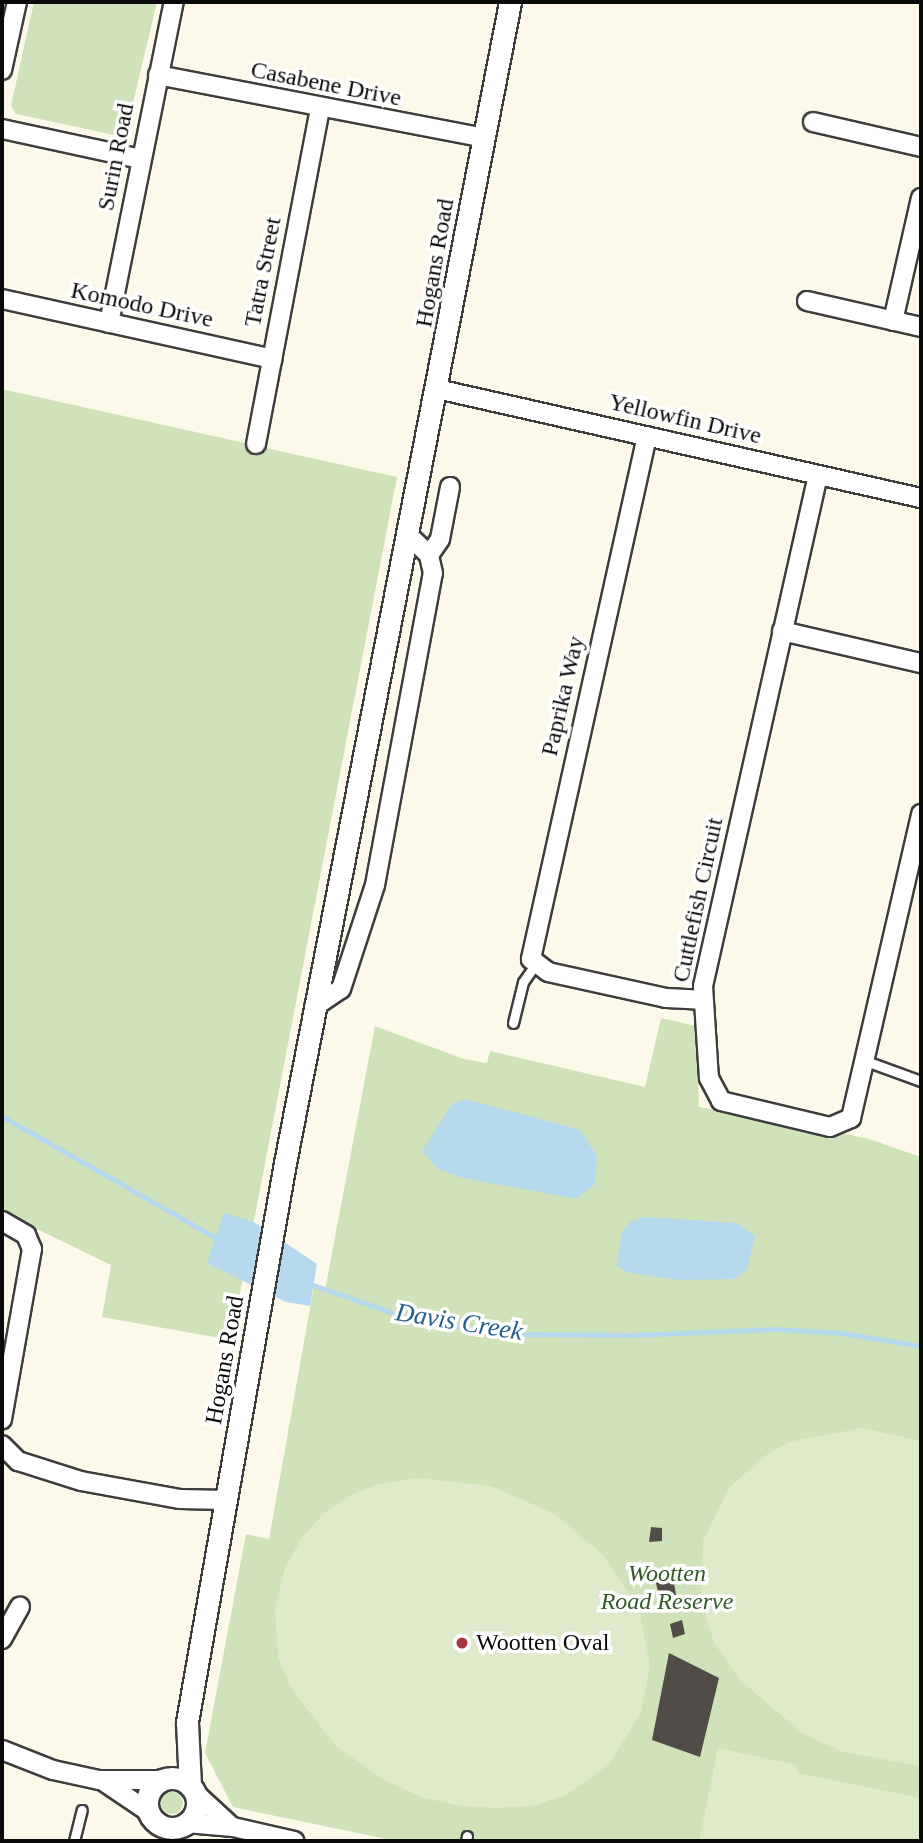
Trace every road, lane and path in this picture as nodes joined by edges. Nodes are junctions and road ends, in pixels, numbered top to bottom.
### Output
1 (17, 2) edge
2 (174, 2) edge
3 (510, 2) edge
4 (2, 70) edge
5 (158, 75) junction
6 (320, 108) junction
7 (813, 122) dead end
8 (2, 129) edge
9 (484, 138) junction
10 (921, 147) edge
11 (141, 159) junction
12 (921, 198) edge
13 (2, 299) edge
14 (807, 301) dead end
15 (893, 321) junction
16 (109, 323) junction
17 (921, 327) edge
18 (272, 359) junction
19 (437, 389) junction
20 (647, 436) junction
21 (256, 444) dead end
22 (818, 475) junction
23 (450, 487) dead end
24 (921, 498) edge
25 (407, 534) junction
26 (429, 555) junction
27 (782, 631) junction
28 (921, 663) edge
29 (921, 814) edge
30 (535, 965) junction
31 (702, 1000) junction
32 (314, 1007) junction
33 (513, 1023) dead end
34 (866, 1061) junction
35 (921, 1081) edge
36 (2, 1221) edge
37 (2, 1419) edge
38 (2, 1445) edge
39 (225, 1508) junction
40 (20, 1607) dead end
41 (2, 1640) edge
42 (187, 1721) junction
43 (2, 1750) edge
44 (99, 1780) junction
45 (162, 1780) junction
46 (192, 1789) junction
47 (82, 1810) dead end
48 (150, 1814) junction
49 (233, 1827) junction
50 (180, 1830) edge
51 (74, 1841) edge
52 (156, 1841) edge
53 (294, 1841) edge

1 - 4 street
2 - 5 street, Surin Road
3 - 9 street, Hogans Road
5 - 6 street, Casabene Drive
5 - 11 street, Surin Road
6 - 9 street, Casabene Drive
6 - 18 street, Tatra Street
7 - 10 street
8 - 11 street
9 - 19 street, Hogans Road
11 - 16 street, Surin Road
12 - 15 street
13 - 16 street, Komodo Drive
14 - 15 street
15 - 17 street
16 - 18 street, Komodo Drive
18 - 21 street, Tatra Street
19 - 20 street, Yellowfin Drive
19 - 25 street, Hogans Road
20 - 22 street, Yellowfin Drive
20 - 30 street, Paprika Way
22 - 24 street, Yellowfin Drive
22 - 27 street, Cuttlefish Circuit
23 - 26 street
25 - 26 street
25 - 32 street, Hogans Road
26 - 32 street
27 - 28 street
27 - 31 street, Cuttlefish Circuit
29 - 34 street, Cuttlefish Circuit
30 - 31 street
30 - 33 lane, Paprika Way
31 - 34 street, Cuttlefish Circuit
32 - 39 street, Hogans Road
34 - 35 lane
36 - 37 street
38 - 39 street
39 - 42 street, Hogans Road
40 - 41 street
42 - 45 street, Hogans Road
42 - 46 street, Hogans Road
43 - 44 street
44 - 45 street
44 - 48 street
45 - 46 street
45 - 48 street
46 - 49 street
46 - 50 street
47 - 51 lane
48 - 50 street
48 - 52 street
49 - 50 street
49 - 53 street

